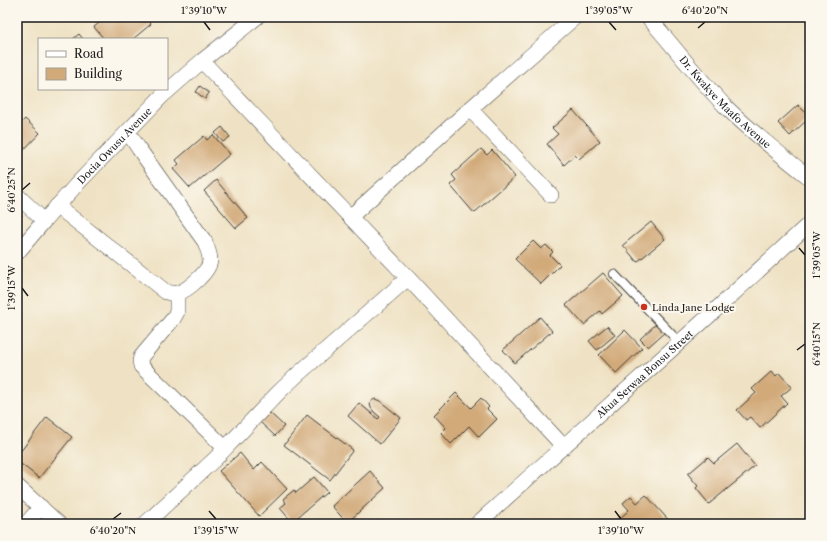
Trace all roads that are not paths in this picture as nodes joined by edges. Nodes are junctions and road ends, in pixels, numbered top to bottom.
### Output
1 (257, 17) edge
2 (575, 17) edge
3 (648, 17) edge
4 (202, 61) junction
5 (470, 109) junction
6 (128, 132) junction
7 (810, 178) edge
8 (17, 195) edge
9 (550, 195) dead end
10 (57, 206) junction
11 (350, 217) junction
12 (44, 221) junction
13 (810, 223) edge
14 (17, 253) edge
15 (614, 274) dead end
16 (408, 278) junction
17 (177, 294) junction
18 (679, 342) junction
19 (564, 446) junction
20 (225, 448) junction
21 (17, 486) edge
22 (41, 507) junction
23 (26, 524) edge
24 (60, 524) edge
25 (145, 524) edge
26 (477, 524) edge

1 - 4 street, Docia Owusu Avenue
2 - 5 street
3 - 7 street, Dr. Kwakye Maafo Avenue
4 - 6 street, Docia Owusu Avenue
4 - 11 street
5 - 9 street
5 - 11 street
6 - 10 street, Docia Owusu Avenue
6 - 17 street
8 - 12 street
10 - 12 street, Docia Owusu Avenue
10 - 17 street
11 - 16 street
12 - 14 street, Docia Owusu Avenue
13 - 18 street, Akua Serwaa Bonsu Street
15 - 18 lane
16 - 19 street
16 - 20 street
17 - 20 street
18 - 19 street, Akua Serwaa Bonsu Street
19 - 26 street, Akua Serwaa Bonsu Street
20 - 25 street
21 - 22 street
22 - 23 street
22 - 24 street

